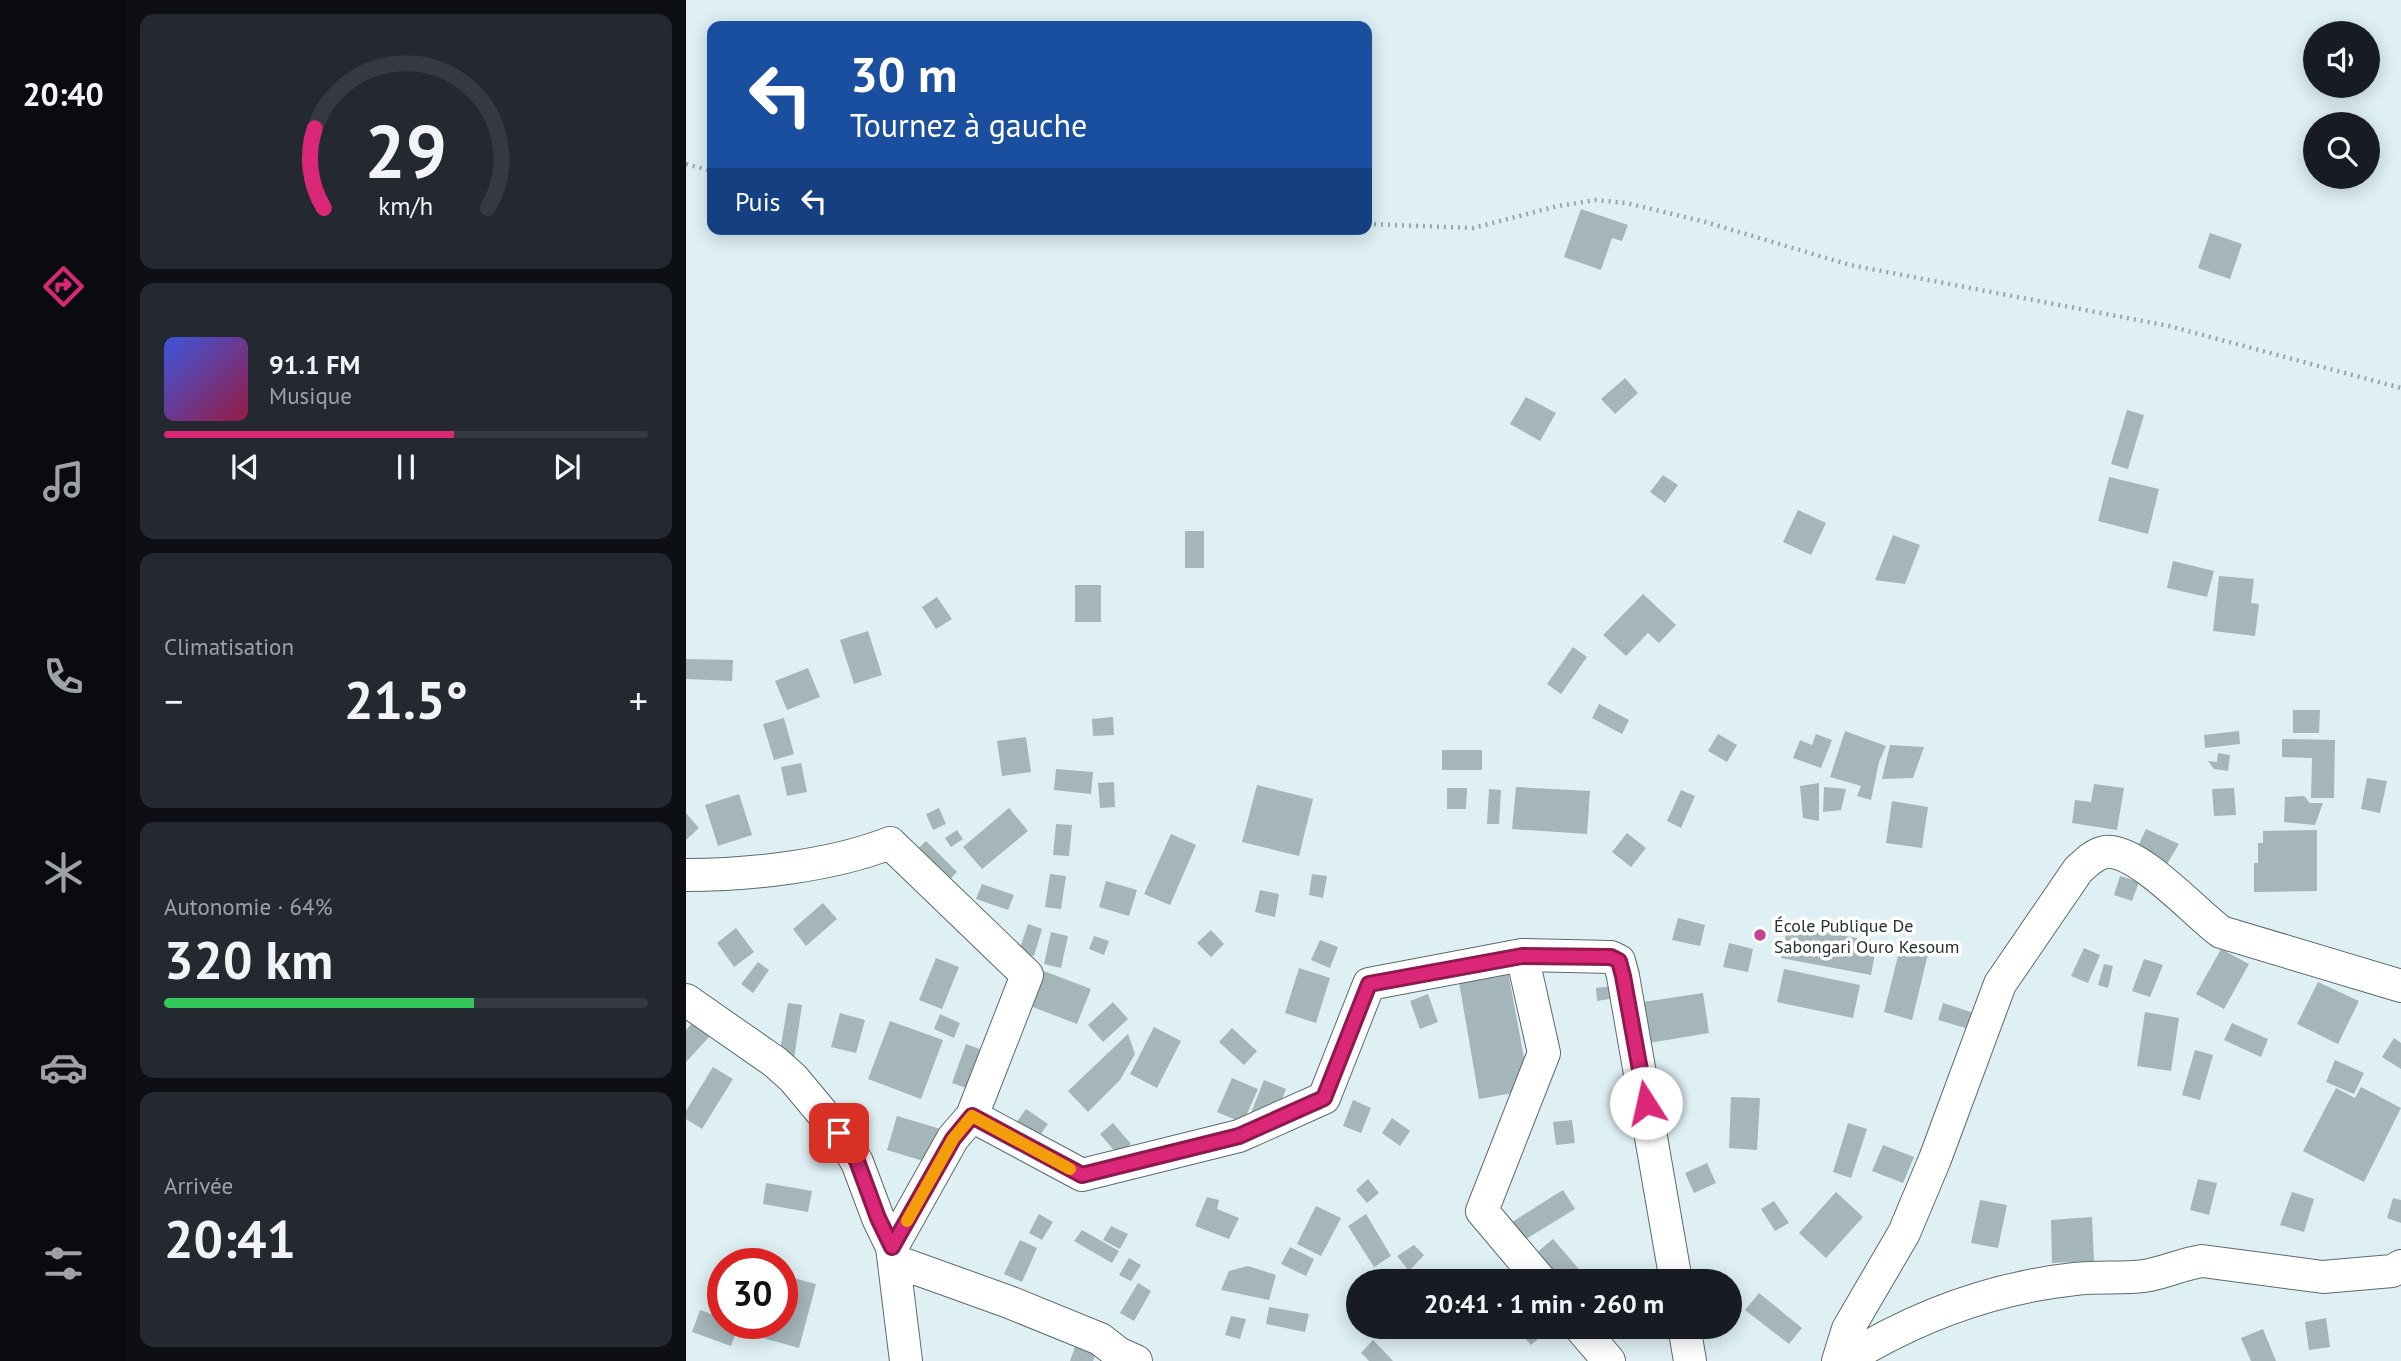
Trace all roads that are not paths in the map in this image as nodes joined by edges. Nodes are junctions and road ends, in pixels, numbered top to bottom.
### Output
1 (686, 875) edge
2 (1522, 956) junction
3 (2401, 986) edge
4 (686, 1000) edge
5 (972, 1116) junction
6 (893, 1254) junction
7 (1531, 1269) edge
8 (1674, 1269) edge
9 (2398, 1278) edge
10 (1590, 1339) edge
11 (1686, 1339) edge
12 (906, 1361) edge
13 (1136, 1361) edge
14 (1608, 1361) edge
15 (1690, 1361) edge
16 (1838, 1361) edge
17 (1844, 1361) edge

1 - 5 street
2 - 5 street
2 - 7 street
2 - 8 street
3 - 16 street
4 - 6 street
5 - 6 street
6 - 12 street
6 - 13 street
9 - 17 street
10 - 14 street
11 - 15 street

